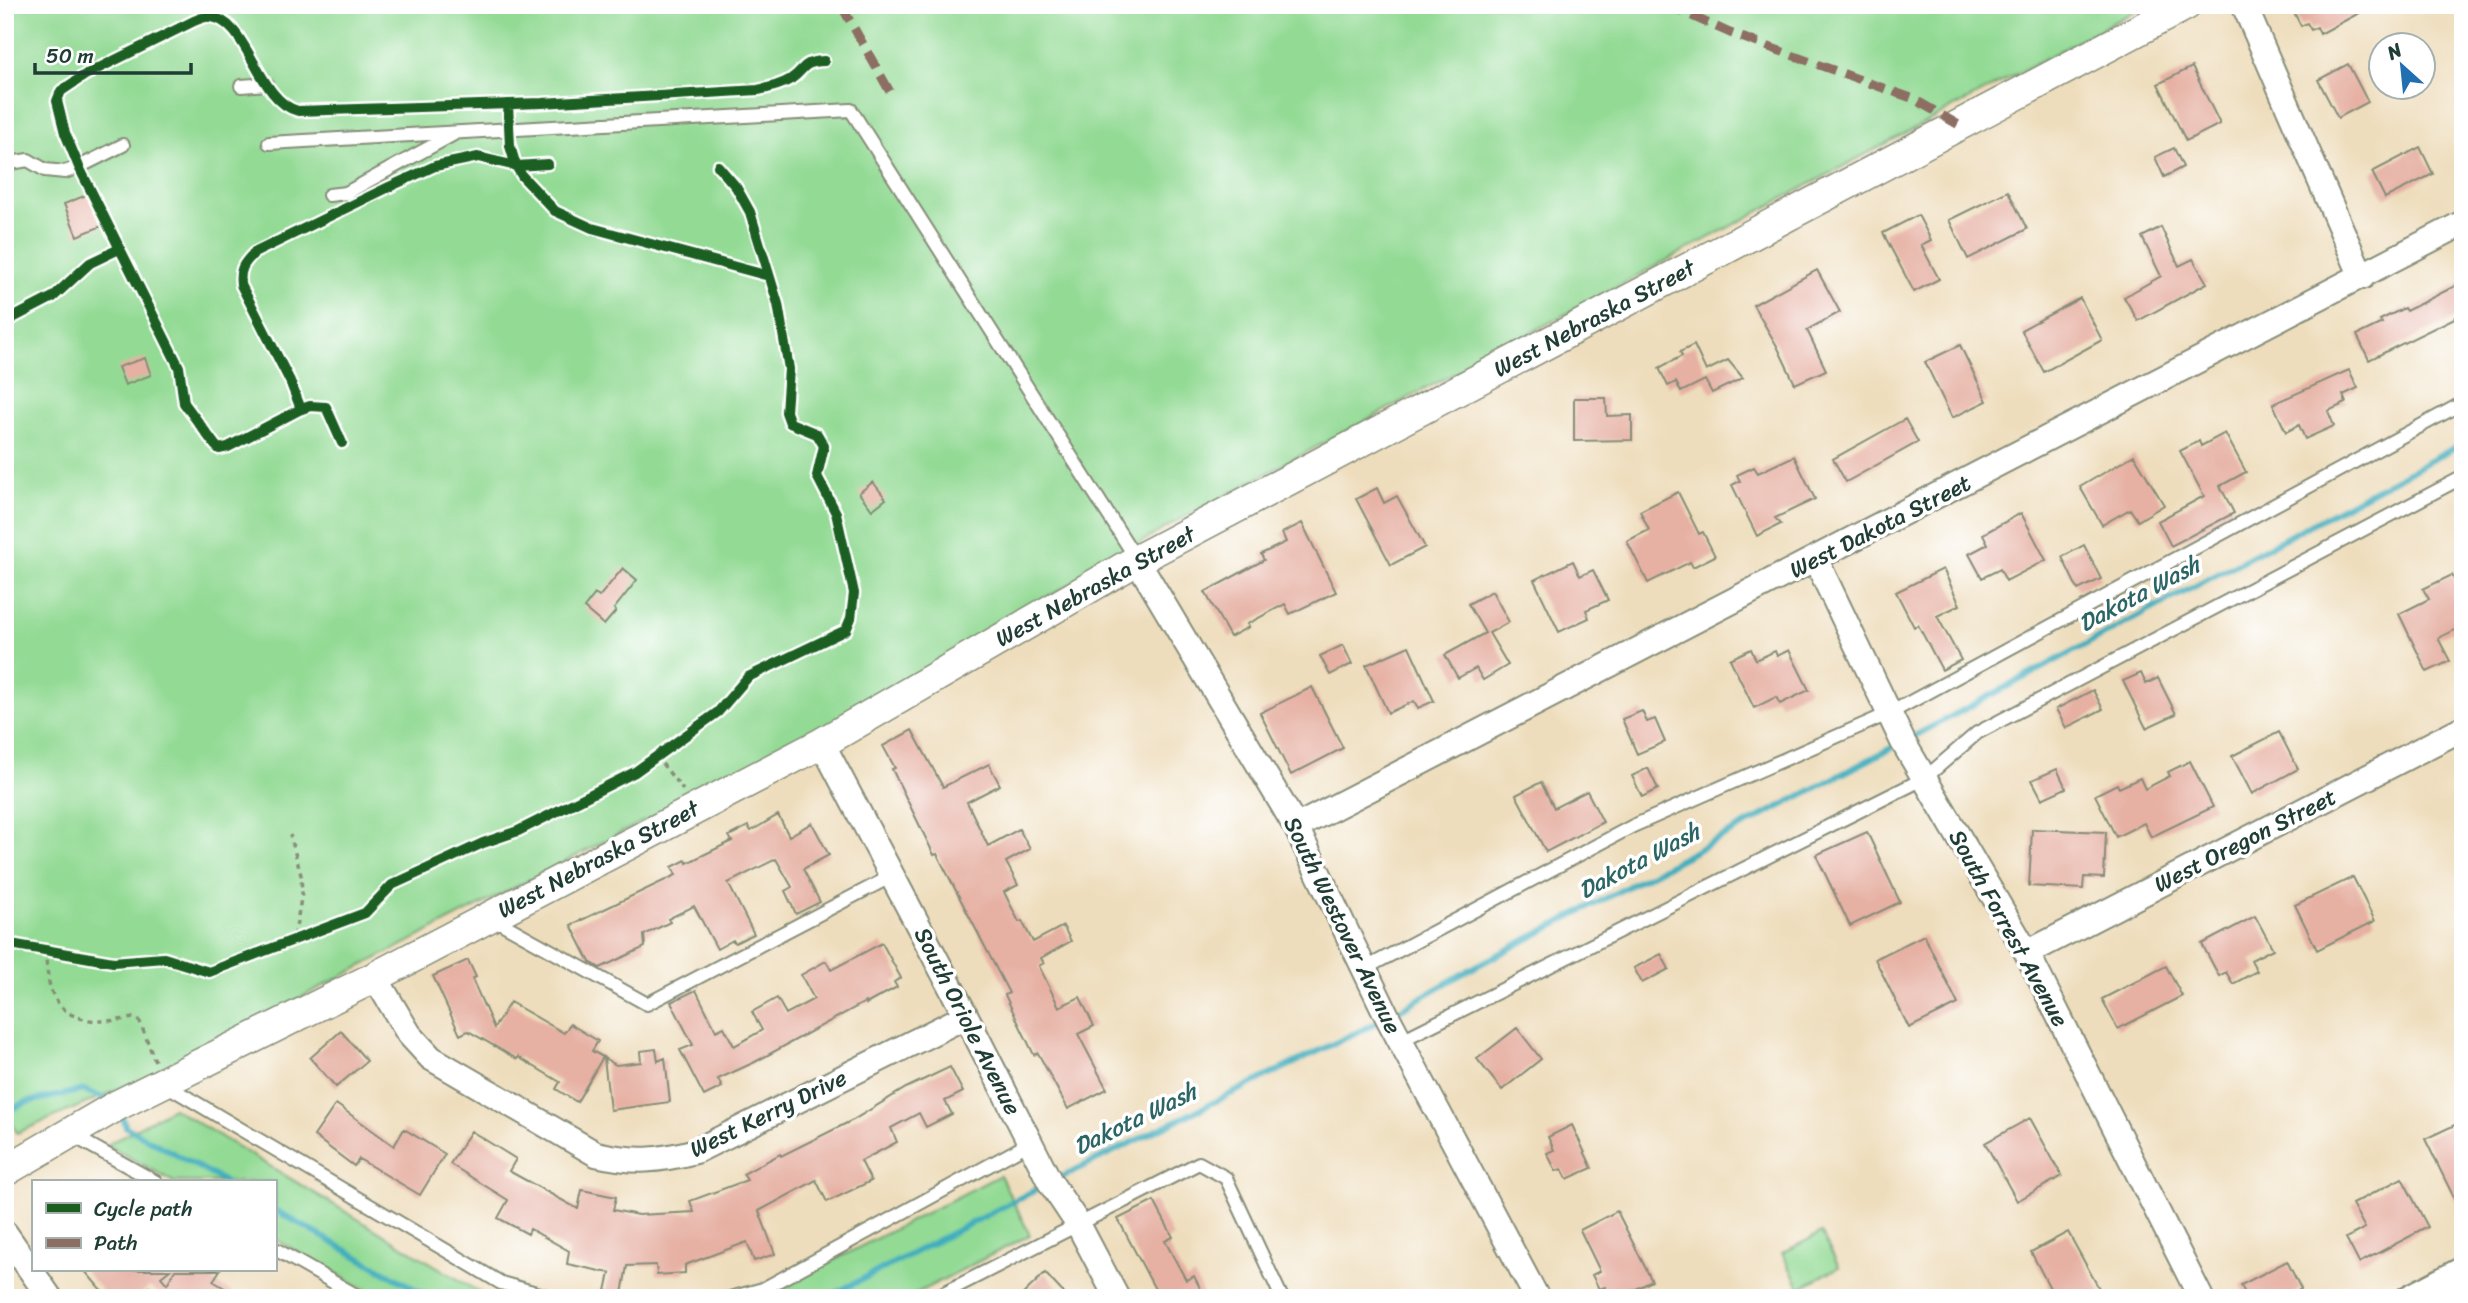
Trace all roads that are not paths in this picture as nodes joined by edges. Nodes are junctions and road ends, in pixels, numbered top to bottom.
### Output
1 (2186, 5) edge
2 (2244, 5) edge
3 (267, 84) dead end
4 (241, 86) dead end
5 (457, 132) junction
6 (269, 143) dead end
7 (123, 145) dead end
8 (5, 163) edge
9 (330, 195) dead end
10 (2463, 223) edge
11 (2362, 277) junction
12 (2463, 403) edge
13 (2463, 477) edge
14 (1816, 559) junction
15 (1137, 560) junction
16 (1890, 713) junction
17 (2463, 728) edge
18 (821, 743) junction
19 (1925, 778) junction
20 (1296, 827) junction
21 (892, 876) junction
22 (489, 916) junction
23 (2027, 953) junction
24 (1364, 969) junction
25 (375, 977) junction
26 (966, 1016) junction
27 (1400, 1041) junction
28 (163, 1083) junction
29 (69, 1133) junction
30 (1030, 1143) junction
31 (5, 1171) edge
32 (152, 1180) edge
33 (1078, 1224) junction
34 (5, 1233) edge
35 (276, 1250) edge
36 (2463, 1269) edge
37 (43, 1293) edge
38 (360, 1298) edge
39 (554, 1298) edge
40 (730, 1298) edge
41 (934, 1298) edge
42 (1117, 1298) edge
43 (1282, 1298) edge
44 (1537, 1298) edge
45 (2201, 1298) edge
46 (2408, 1298) edge

1 - 15 street, West Nebraska Street
2 - 11 street
3 - 4 lane
5 - 6 lane
5 - 9 lane
5 - 15 lane
7 - 8 lane
10 - 11 street, West Dakota Street
11 - 14 street, West Dakota Street
12 - 16 lane
13 - 19 lane
14 - 16 street, South Forrest Avenue
14 - 20 street, West Dakota Street
15 - 18 street, West Nebraska Street
15 - 20 street, South Westover Avenue
16 - 19 street, South Forrest Avenue
16 - 24 lane
17 - 23 street, West Oregon Street
18 - 21 street, South Oriole Avenue
18 - 22 street, West Nebraska Street
19 - 23 street, South Forrest Avenue
19 - 27 lane
20 - 24 street, South Westover Avenue
21 - 22 lane
21 - 26 street, South Oriole Avenue
22 - 25 street, West Nebraska Street
23 - 45 street, South Forrest Avenue
24 - 27 street, South Westover Avenue
25 - 26 street, West Kerry Drive
25 - 28 street, West Nebraska Street
26 - 30 street, South Oriole Avenue
27 - 44 street, South Westover Avenue
28 - 29 street, West Nebraska Street
28 - 39 lane
29 - 31 street, West Nebraska Street
29 - 32 lane
30 - 33 street, South Oriole Avenue
30 - 40 lane
33 - 41 lane
33 - 42 street, South Oriole Avenue
33 - 43 lane
34 - 37 street
35 - 38 lane
36 - 46 street

